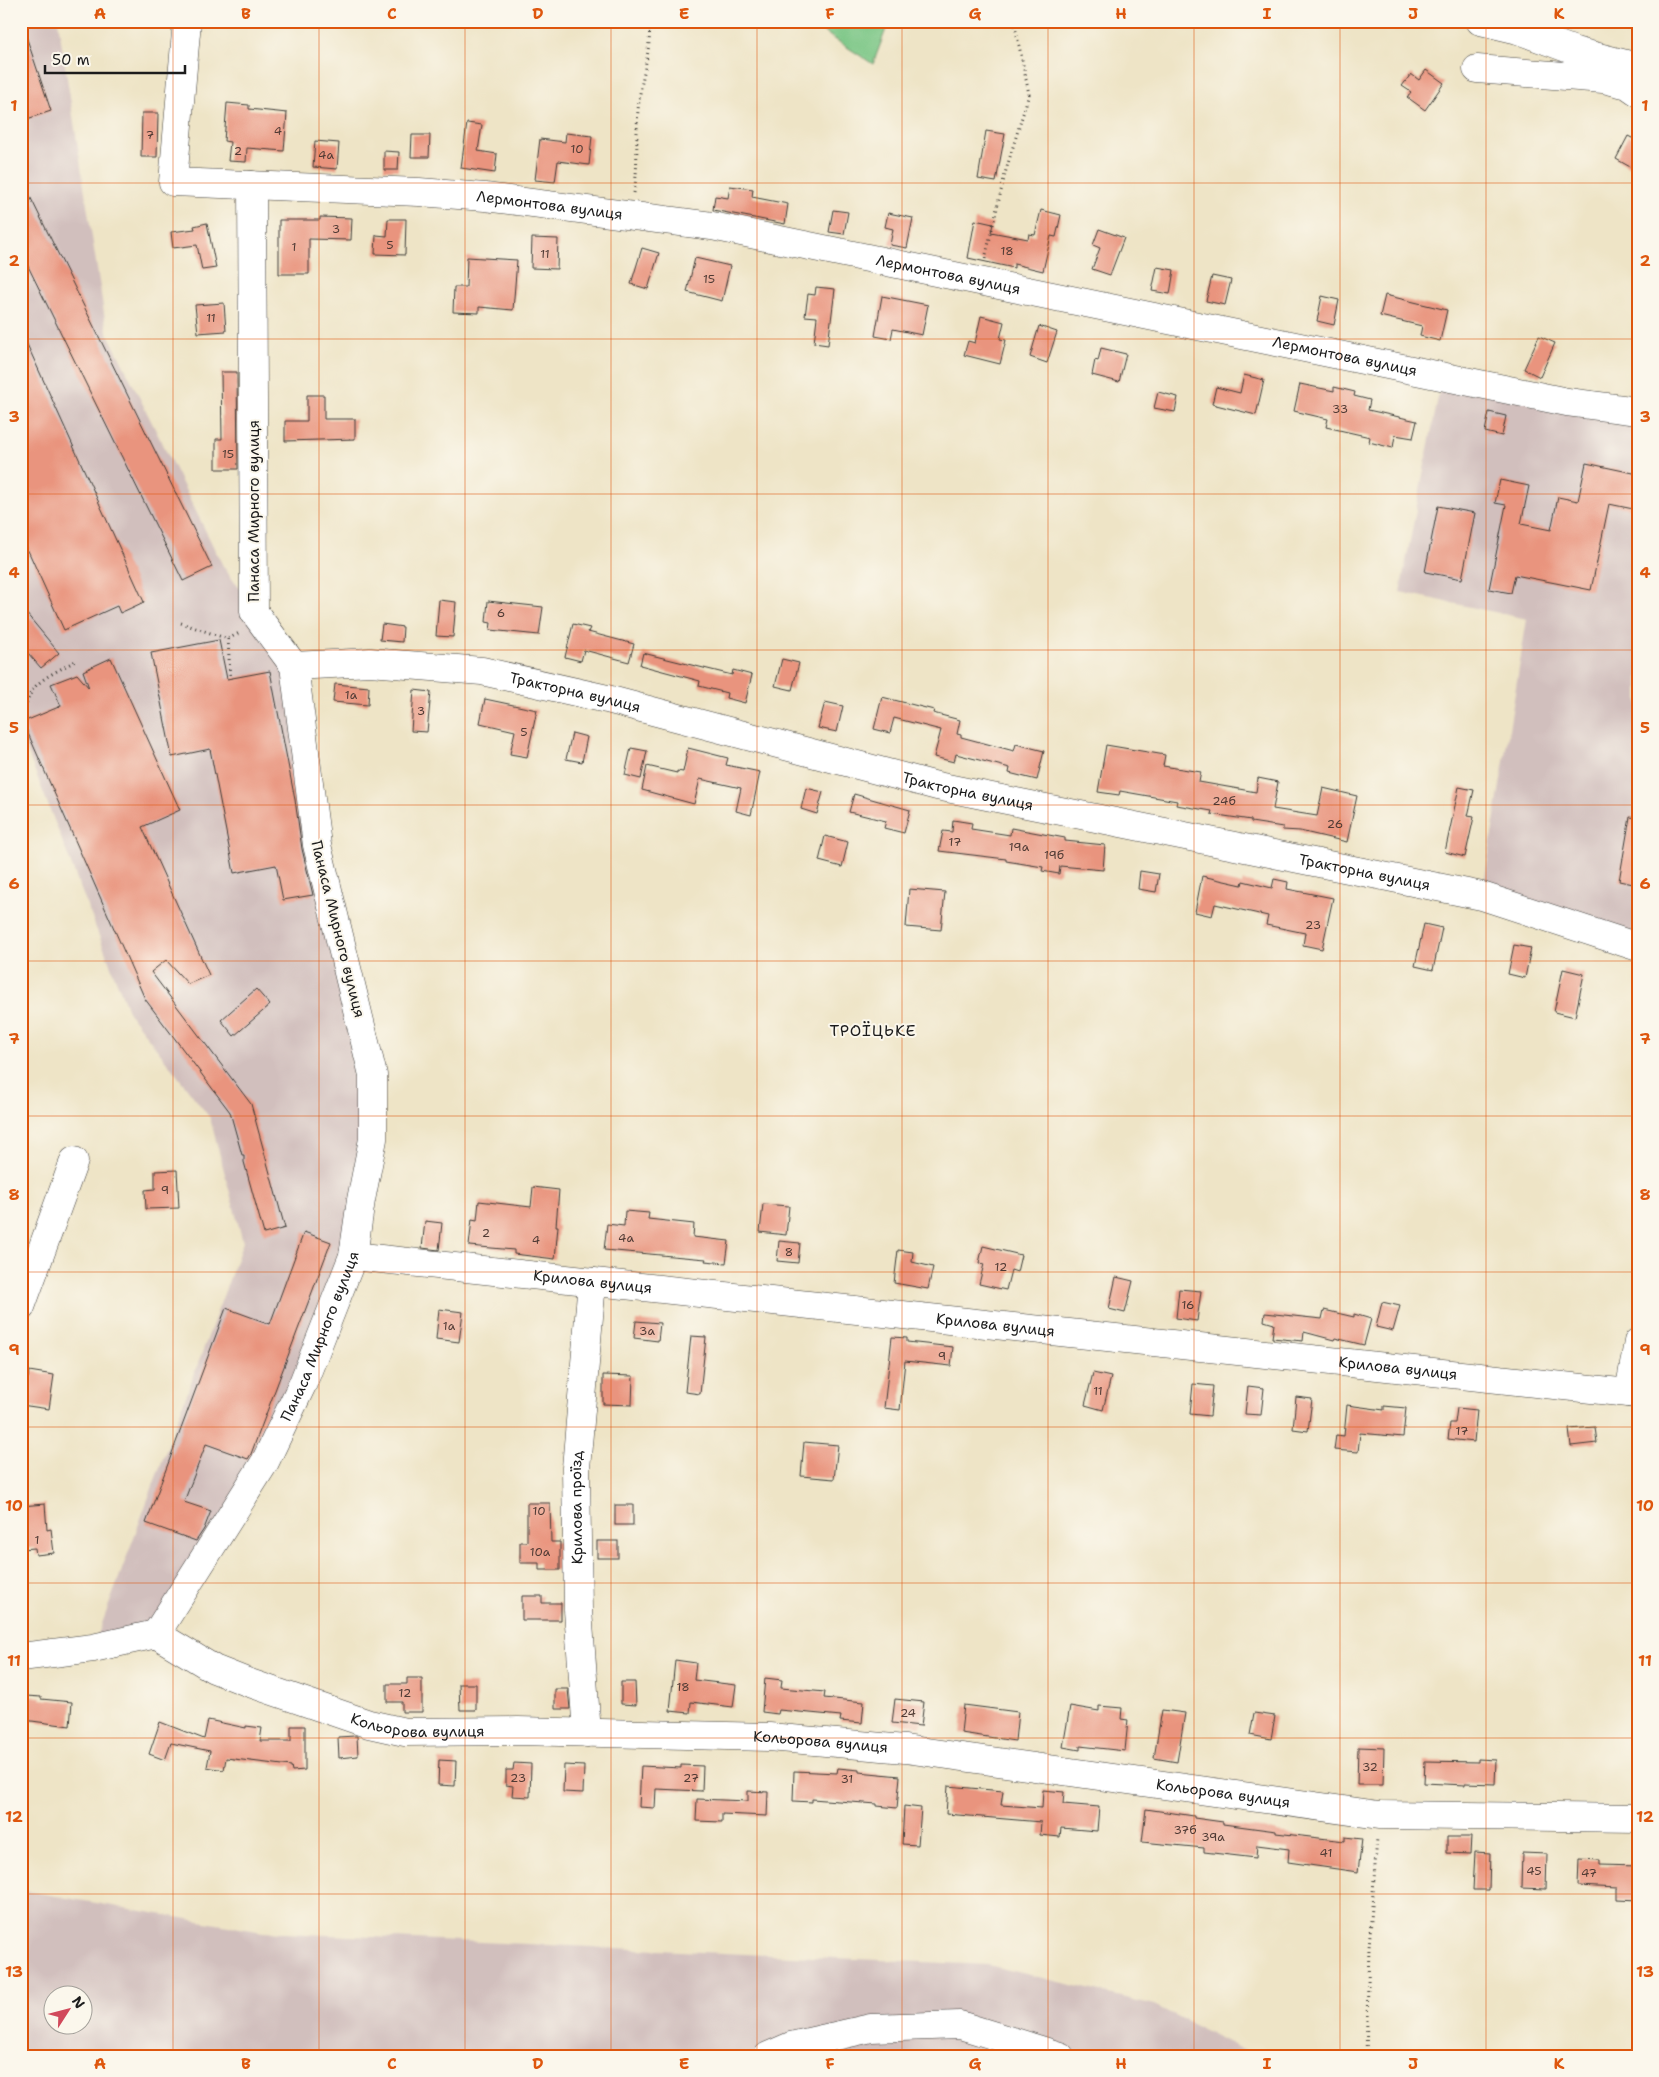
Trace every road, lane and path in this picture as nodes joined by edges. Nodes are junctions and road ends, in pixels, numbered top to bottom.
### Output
1 (188, 21) edge
2 (649, 21) edge
3 (1014, 21) edge
4 (1480, 21) edge
5 (1638, 67) edge
6 (1477, 69) dead end
7 (1638, 92) edge
8 (252, 185) junction
9 (629, 216) junction
10 (980, 282) junction
11 (1638, 411) edge
12 (181, 623) dead end
13 (77, 660) dead end
14 (294, 666) junction
15 (230, 675) dead end
16 (21, 712) edge
17 (1638, 946) edge
18 (74, 1161) dead end
19 (353, 1256) junction
20 (592, 1282) junction
21 (21, 1307) edge
22 (1638, 1342) edge
23 (1633, 1394) edge
24 (156, 1634) junction
25 (21, 1657) edge
26 (587, 1733) junction
27 (1379, 1815) junction
28 (1638, 1818) edge
29 (768, 2056) edge
30 (1060, 2056) edge
31 (1366, 2056) edge

1 - 8 street, Лермонтова вулиця
2 - 9 path
3 - 10 path
4 - 5 street
6 - 7 street
8 - 9 street, Лермонтова вулиця
8 - 14 street, Панаса Мирного вулиця
9 - 10 street, Лермонтова вулиця
10 - 11 street, Лермонтова вулиця
12 - 15 path
13 - 16 path
14 - 17 street, Тракторна вулиця
14 - 19 street, Панаса Мирного вулиця
18 - 21 street
19 - 20 street, Крилова вулиця
19 - 24 street, Панаса Мирного вулиця
20 - 23 street, Крилова вулиця
20 - 26 street, Крилова проїзд
22 - 23 street
24 - 25 street
24 - 26 street, Кольорова вулиця
26 - 27 street, Кольорова вулиця
27 - 28 street, Кольорова вулиця
27 - 31 path
29 - 30 street

